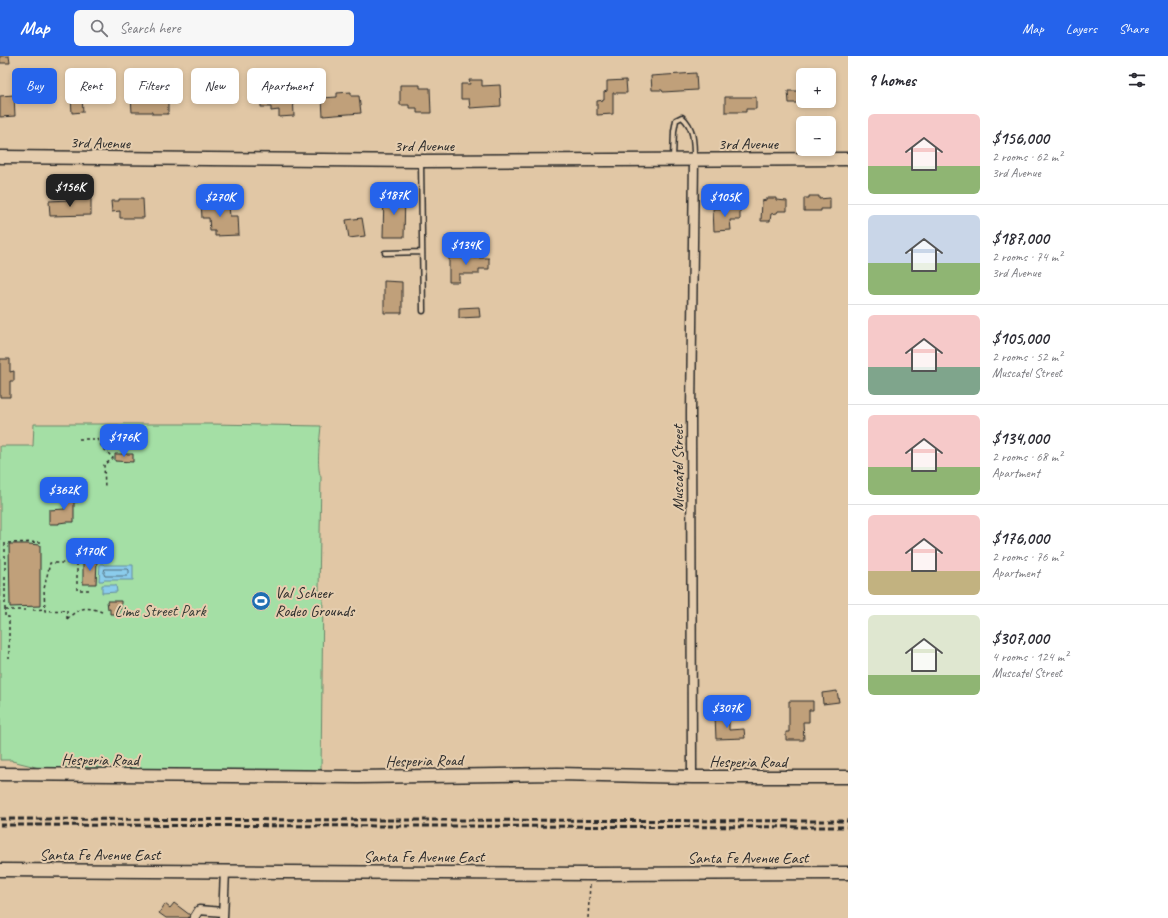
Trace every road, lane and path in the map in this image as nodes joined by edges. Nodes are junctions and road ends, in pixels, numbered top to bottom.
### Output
1 (0, 157) edge
2 (673, 159) junction
3 (694, 159) junction
4 (848, 159) edge
5 (421, 161) junction
6 (422, 252) junction
7 (385, 253) dead end
8 (422, 311) dead end
9 (79, 439) dead end
10 (105, 488) dead end
11 (41, 542) dead end
12 (97, 559) dead end
13 (77, 563) junction
14 (5, 570) dead end
15 (5, 577) dead end
16 (92, 590) dead end
17 (45, 609) junction
18 (5, 610) junction
19 (28, 610) dead end
20 (33, 610) dead end
21 (102, 612) dead end
22 (9, 658) dead end
23 (0, 774) edge
24 (692, 777) junction
25 (848, 777) edge
26 (0, 870) edge
27 (225, 871) junction
28 (848, 872) edge
29 (591, 874) junction
30 (223, 915) edge
31 (194, 918) edge
32 (588, 918) edge

1 - 5 street, 3rd Avenue
2 - 3 street, 3rd Avenue
2 - 3 lane
2 - 5 street, 3rd Avenue
3 - 4 street, 3rd Avenue
3 - 24 street, Muscatel Street
5 - 6 lane
6 - 7 lane
6 - 8 lane
9 - 10 path
11 - 14 path
12 - 13 path
13 - 16 path
13 - 17 path
15 - 18 path
17 - 20 path
17 - 21 path
18 - 19 path
18 - 22 path
23 - 24 street, Hesperia Road
24 - 25 street, Hesperia Road
26 - 27 street, Santa Fe Avenue East
27 - 29 street, Santa Fe Avenue East
27 - 30 street
28 - 29 street, Santa Fe Avenue East
29 - 32 path
30 - 31 street

